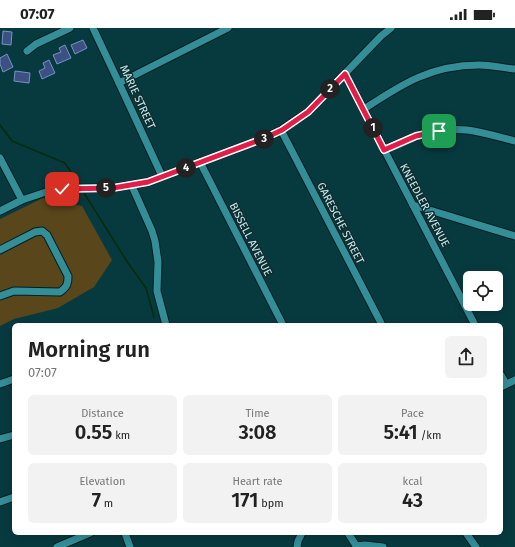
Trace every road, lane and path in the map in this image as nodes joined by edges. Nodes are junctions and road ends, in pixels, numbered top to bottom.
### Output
1 (70, 28) edge
2 (93, 28) edge
3 (228, 28) edge
4 (391, 28) edge
5 (27, 52) dead end
6 (515, 69) edge
7 (345, 74) junction
8 (119, 83) junction
9 (364, 109) junction
10 (282, 130) junction
11 (515, 141) edge
12 (384, 150) junction
13 (0, 158) edge
14 (200, 162) junction
15 (162, 176) junction
16 (132, 186) junction
17 (22, 200) junction
18 (413, 205) junction
19 (0, 211) edge
20 (515, 236) edge
21 (0, 250) edge
22 (0, 296) edge
23 (163, 323) edge
24 (282, 323) edge
25 (381, 323) edge
26 (474, 323) edge
27 (12, 380) edge
28 (515, 380) edge
29 (0, 384) edge
30 (503, 385) edge
31 (12, 436) edge
32 (0, 440) edge
33 (12, 498) edge
34 (0, 502) edge
35 (85, 535) edge
36 (127, 535) edge
37 (301, 535) edge
38 (349, 535) edge
39 (467, 535) edge
40 (356, 546) edge
41 (57, 547) edge
42 (130, 547) edge
43 (297, 547) edge
44 (382, 547) edge
45 (476, 547) edge

1 - 5 street
2 - 8 street, MARIE STREET
3 - 8 street
4 - 7 street
6 - 9 street
7 - 9 street, KNEEDLER AVENUE
7 - 10 street
8 - 15 street, MARIE STREET
9 - 12 street, KNEEDLER AVENUE
10 - 14 street
10 - 25 street, GARESCHE STREET
11 - 12 street
12 - 18 street, KNEEDLER AVENUE
13 - 17 street
14 - 15 street
14 - 24 street, BISSELL AVENUE
15 - 16 street
16 - 17 street
16 - 23 street
17 - 19 street
18 - 20 street
18 - 26 street, KNEEDLER AVENUE
21 - 22 street
27 - 29 street
28 - 30 street
31 - 32 street
33 - 34 street
35 - 41 street
36 - 42 street
37 - 43 street
38 - 40 street
39 - 45 street
40 - 44 street

